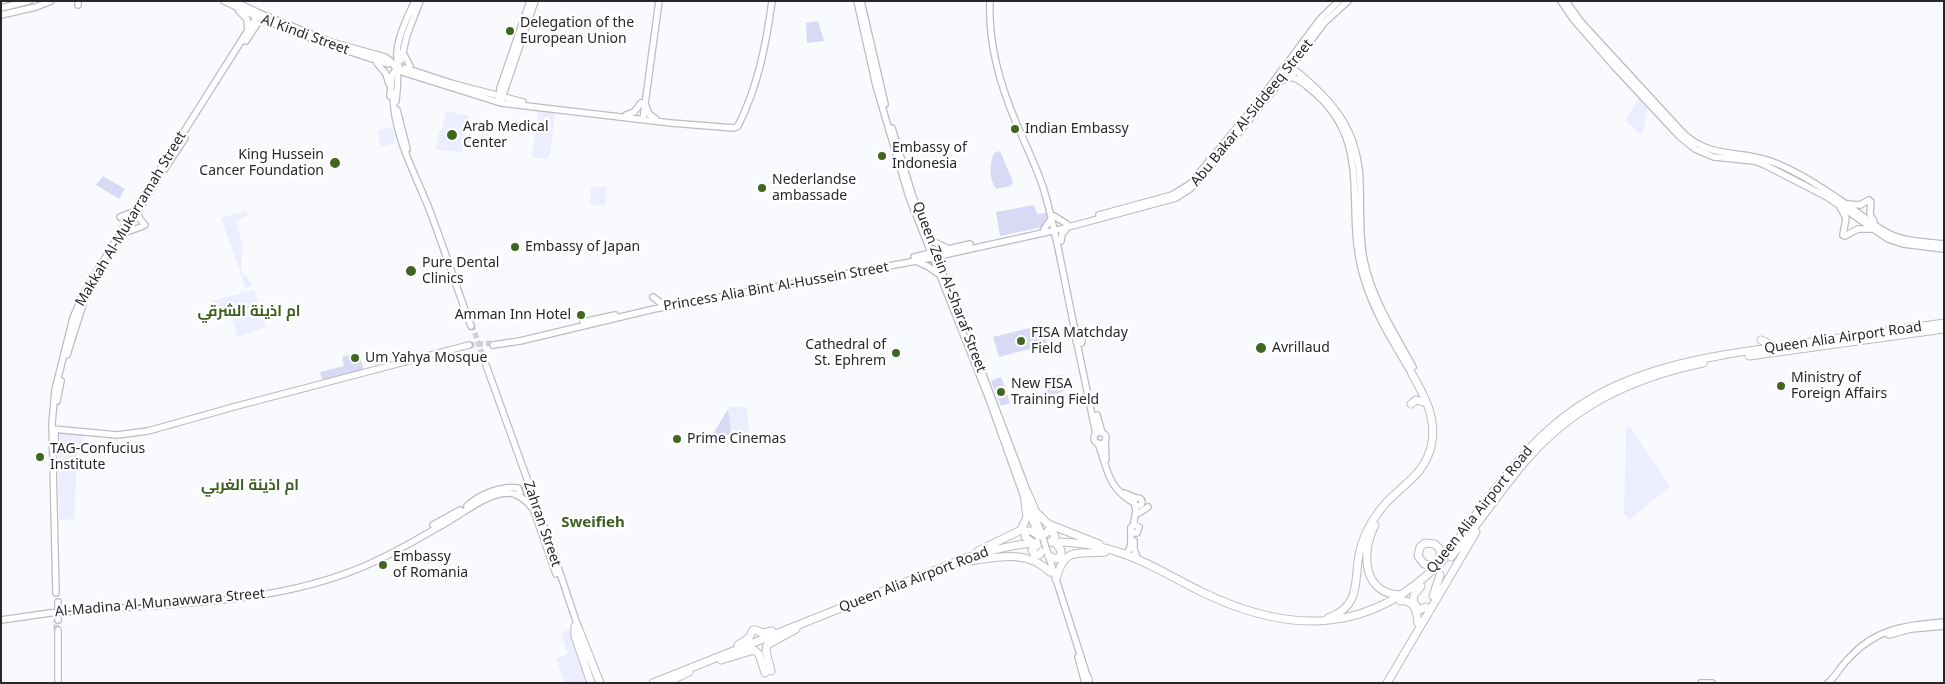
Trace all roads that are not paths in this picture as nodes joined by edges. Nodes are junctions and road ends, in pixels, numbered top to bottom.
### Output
1 (29, 1) edge
2 (50, 1) edge
3 (224, 1) edge
4 (234, 1) edge
5 (418, 1) edge
6 (530, 1) edge
7 (535, 1) edge
8 (657, 1) edge
9 (772, 1) edge
10 (857, 1) edge
11 (861, 1) edge
12 (991, 1) edge
13 (1339, 1) edge
14 (1348, 1) edge
15 (1561, 1) edge
16 (1566, 1) edge
17 (1, 8) edge
18 (18, 9) dead end
19 (1, 15) edge
20 (260, 16) junction
21 (248, 31) junction
22 (323, 42) junction
23 (401, 48) junction
24 (1302, 54) junction
25 (377, 55) junction
26 (377, 63) junction
27 (398, 66) junction
28 (412, 75) junction
29 (1301, 79) junction
30 (1279, 83) junction
31 (397, 86) junction
32 (453, 86) junction
33 (502, 88) junction
34 (392, 92) junction
35 (488, 92) junction
36 (476, 95) junction
37 (500, 99) junction
38 (517, 101) junction
39 (471, 102) dead end
40 (643, 103) junction
41 (624, 115) junction
42 (642, 118) junction
43 (656, 118) junction
44 (688, 123) junction
45 (407, 154) junction
46 (1838, 201) junction
47 (136, 212) junction
48 (1108, 215) junction
49 (1053, 217) junction
50 (1068, 226) junction
51 (1056, 228) junction
52 (1876, 228) junction
53 (124, 231) junction
54 (1045, 231) junction
55 (928, 241) junction
56 (1059, 241) junction
57 (1944, 244) edge
58 (1944, 249) edge
59 (949, 250) junction
60 (933, 254) junction
61 (916, 259) junction
62 (838, 274) junction
63 (939, 275) junction
64 (945, 279) junction
65 (1361, 281) dead end
66 (1366, 286) junction
67 (653, 297) dead end
68 (662, 304) junction
69 (1944, 323) edge
70 (471, 325) tunnel mouth
71 (1944, 329) edge
72 (1398, 334) dead end
73 (1761, 340) dead end
74 (1398, 345) junction
75 (469, 347) tunnel mouth
76 (1777, 347) junction
77 (1397, 356) dead end
78 (1412, 370) junction
79 (1412, 382) dead end
80 (1423, 402) junction
81 (1411, 404) dead end
82 (55, 418) junction
83 (1432, 422) junction
84 (53, 430) junction
85 (67, 430) junction
86 (1099, 433) junction
87 (56, 441) junction
88 (1105, 441) junction
89 (1098, 443) junction
90 (1420, 475) junction
91 (523, 480) junction
92 (507, 488) junction
93 (1138, 491) dead end
94 (516, 494) junction
95 (1026, 494) junction
96 (1129, 496) junction
97 (1495, 500) junction
98 (1136, 503) junction
99 (467, 506) junction
100 (1148, 507) dead end
101 (534, 508) junction
102 (1139, 513) junction
103 (1134, 529) junction
104 (1054, 543) junction
105 (1041, 544) junction
106 (1104, 550) junction
107 (1124, 555) junction
108 (554, 558) junction
109 (967, 559) junction
110 (1138, 560) junction
111 (1050, 572) junction
112 (1440, 575) dead end
113 (1056, 578) junction
114 (1419, 586) junction
115 (1400, 598) junction
116 (57, 602) dead end
117 (134, 606) junction
118 (1426, 607) junction
119 (1, 619) edge
120 (57, 620) tunnel mouth
121 (1322, 621) junction
122 (1944, 622) edge
123 (1418, 623) junction
124 (576, 626) junction
125 (1944, 626) edge
126 (795, 627) junction
127 (57, 630) tunnel mouth
128 (721, 658) junction
129 (689, 670) junction
130 (1088, 682) edge
131 (57, 683) edge
132 (596, 683) edge
133 (646, 683) edge
134 (653, 683) edge
135 (660, 683) edge
136 (666, 683) edge
137 (1382, 683) edge
138 (1388, 683) edge
139 (1701, 683) edge
140 (1712, 683) edge
141 (1828, 683) edge
142 (1834, 683) edge

1 - 17 main road
2 - 18 main road
2 - 19 main road
3 - 20 main road, Al Kindi Street
3 - 21 main road
4 - 20 main road
5 - 23 main road
5 - 23 main road
6 - 33 main road
7 - 33 main road
8 - 40 main road
9 - 44 main road
10 - 55 main road, Queen Zein Al-Sharaf Street
11 - 55 main road, Queen Zein Al-Sharaf Street
12 - 49 main road
13 - 48 main road, Abu Bakar Al-Siddeeq Street
14 - 24 main road, Abu Bakar Al-Siddeeq Street
15 - 46 main road
16 - 46 main road
20 - 21 main road, Makkah Al-Mukarramah Street
20 - 22 main road, Al Kindi Street
20 - 47 main road, Makkah Al-Mukarramah Street
21 - 47 main road, Makkah Al-Mukarramah Street
22 - 25 main road
22 - 26 main road
22 - 27 main road, Al Kindi Street
23 - 25 main road
23 - 27 main road
23 - 27 main road
23 - 27 main road
24 - 29 main road
24 - 30 main road, Abu Bakar Al-Siddeeq Street
25 - 27 main road
26 - 27 main road
26 - 34 main road
27 - 28 main road
27 - 31 main road
27 - 32 main road
27 - 34 main road
28 - 31 main road
28 - 32 main road
29 - 30 main road
29 - 66 main road
29 - 74 main road
30 - 48 main road, Abu Bakar Al-Siddeeq Street
31 - 45 main road
32 - 35 main road
32 - 36 main road
33 - 35 main road
33 - 37 main road
33 - 38 main road
34 - 45 main road
35 - 37 main road
36 - 37 main road
36 - 39 main road
37 - 38 main road
37 - 42 main road
38 - 41 main road
40 - 41 main road
40 - 42 main road
40 - 43 main road
41 - 42 main road
42 - 43 main road
42 - 44 main road
43 - 44 main road
45 - 70 main road
46 - 52 main road
46 - 52 main road
46 - 52 main road
47 - 53 main road, Makkah Al-Mukarramah Street
47 - 53 main road
47 - 53 main road
48 - 50 main road, Abu Bakar Al-Siddeeq Street
49 - 50 main road
49 - 51 main road
49 - 54 main road
50 - 51 main road, Abu Bakar Al-Siddeeq Street
50 - 56 main road
51 - 54 main road, Princess Alia Bint Al-Hussein Street
51 - 56 main road
52 - 57 main road
52 - 58 main road
53 - 82 main road, Makkah Al-Mukarramah Street
53 - 84 main road, Makkah Al-Mukarramah Street
54 - 56 main road
54 - 59 main road, Princess Alia Bint Al-Hussein Street
55 - 59 main road
55 - 60 main road, Queen Zein Al-Sharaf Street
55 - 61 main road
56 - 86 main road
59 - 60 main road, Princess Alia Bint Al-Hussein Street
59 - 64 main road
60 - 61 main road, Princess Alia Bint Al-Hussein Street
60 - 63 main road, Queen Zein Al-Sharaf Street
60 - 64 main road, Queen Zein Al-Sharaf Street
61 - 62 main road, Princess Alia Bint Al-Hussein Street
61 - 63 main road
62 - 68 main road, Princess Alia Bint Al-Hussein Street
62 - 68 main road, Princess Alia Bint Al-Hussein Street
63 - 95 main road, Queen Zein Al-Sharaf Street
64 - 95 main road, Queen Zein Al-Sharaf Street
65 - 66 main road
66 - 74 main road
67 - 68 main road
69 - 76 highway, Queen Alia Airport Road
71 - 97 highway, Queen Alia Airport Road
72 - 74 main road
73 - 76 highway
74 - 77 main road
74 - 78 main road
75 - 85 main road
76 - 114 highway, Queen Alia Airport Road
78 - 83 highway
78 - 90 highway
79 - 80 highway
80 - 81 highway
80 - 83 highway
82 - 84 main road, Makkah Al-Mukarramah Street
82 - 85 main road
83 - 90 highway
84 - 85 main road
84 - 87 main road, Makkah Al-Mukarramah Street
84 - 87 main road, Makkah Al-Mukarramah Street
85 - 87 main road
86 - 88 main road
86 - 89 main road
88 - 89 main road
88 - 96 main road
89 - 98 main road
90 - 115 highway
90 - 121 highway
91 - 92 main road
91 - 101 main road, Zahran Street
91 - 108 main road, Zahran Street
92 - 94 main road
92 - 99 main road
93 - 96 main road
94 - 99 main road, Al-Madina Al-Munawwara Street
94 - 101 main road
94 - 117 main road, Al-Madina Al-Munawwara Street
95 - 105 main road, Queen Zein Al-Sharaf Street
95 - 106 highway
95 - 109 highway
96 - 98 main road
97 - 114 highway, Queen Alia Airport Road
97 - 138 highway
98 - 102 main road
98 - 103 main road
99 - 117 main road, Al-Madina Al-Munawwara Street
100 - 102 main road
101 - 108 main road
101 - 124 main road, Zahran Street
102 - 103 main road
103 - 107 main road
103 - 110 main road
104 - 105 highway, Queen Alia Airport Road
104 - 105 highway
104 - 105 highway
104 - 106 highway, Queen Alia Airport Road
105 - 109 highway, Queen Alia Airport Road
105 - 111 main road, Queen Zein Al-Sharaf Street
105 - 113 main road, Queen Zein Al-Sharaf Street
106 - 107 highway, Queen Alia Airport Road
106 - 113 highway
106 - 115 highway, Queen Alia Airport Road
107 - 110 highway, Queen Alia Airport Road
108 - 124 main road, Zahran Street
109 - 111 highway
109 - 126 highway, Queen Alia Airport Road
110 - 121 highway, Queen Alia Airport Road
111 - 130 main road, Queen Zein Al-Sharaf Street
112 - 118 highway
113 - 130 main road, Queen Zein Al-Sharaf Street
114 - 115 highway, Queen Alia Airport Road
114 - 118 highway
115 - 121 highway, Queen Alia Airport Road
115 - 123 highway
116 - 120 main road
117 - 119 main road, Al-Madina Al-Munawwara Street, bridge
118 - 123 highway
122 - 141 main road
123 - 137 highway
124 - 132 highway
125 - 142 main road
126 - 128 highway, Queen Alia Airport Road
126 - 128 highway
126 - 128 highway
127 - 131 main road
128 - 129 highway, Queen Alia Airport Road
129 - 133 highway
129 - 134 highway, Queen Alia Airport Road
129 - 135 highway, Queen Alia Airport Road
129 - 136 highway
139 - 140 main road

